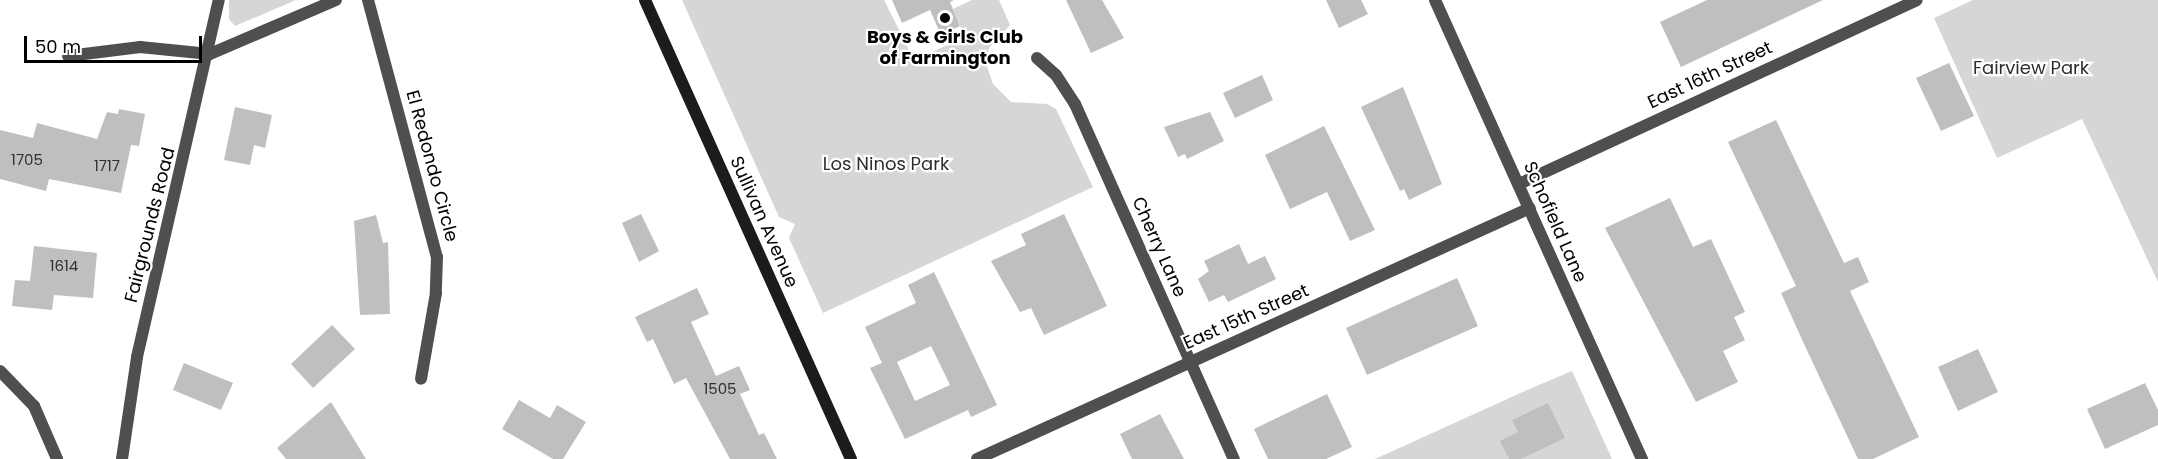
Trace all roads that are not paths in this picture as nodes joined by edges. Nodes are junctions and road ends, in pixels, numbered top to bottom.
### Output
1 (219, 0) edge
2 (336, 0) edge
3 (369, 0) edge
4 (645, 0) edge
5 (1435, 0) edge
6 (1917, 0) edge
7 (210, 54) junction
8 (68, 56) dead end
9 (1037, 58) dead end
10 (1519, 184) junction
11 (1530, 208) junction
12 (1191, 362) junction
13 (0, 371) edge
14 (421, 379) dead end
15 (57, 459) edge
16 (122, 459) edge
17 (851, 459) edge
18 (977, 459) edge
19 (1234, 459) edge
20 (1642, 459) edge

1 - 7 street, Fairgrounds Road
2 - 7 street
3 - 14 street, El Redondo Circle
4 - 17 main road, Sullivan Avenue
5 - 10 street, Schofield Lane
6 - 10 street, East 16th Street
7 - 8 street
7 - 16 street, Fairgrounds Road
9 - 12 street, Cherry Lane
10 - 11 street, Schofield Lane
11 - 12 street, East 15th Street
11 - 20 street, Schofield Lane
12 - 18 street, East 15th Street
12 - 19 street, Cherry Lane
13 - 15 street

